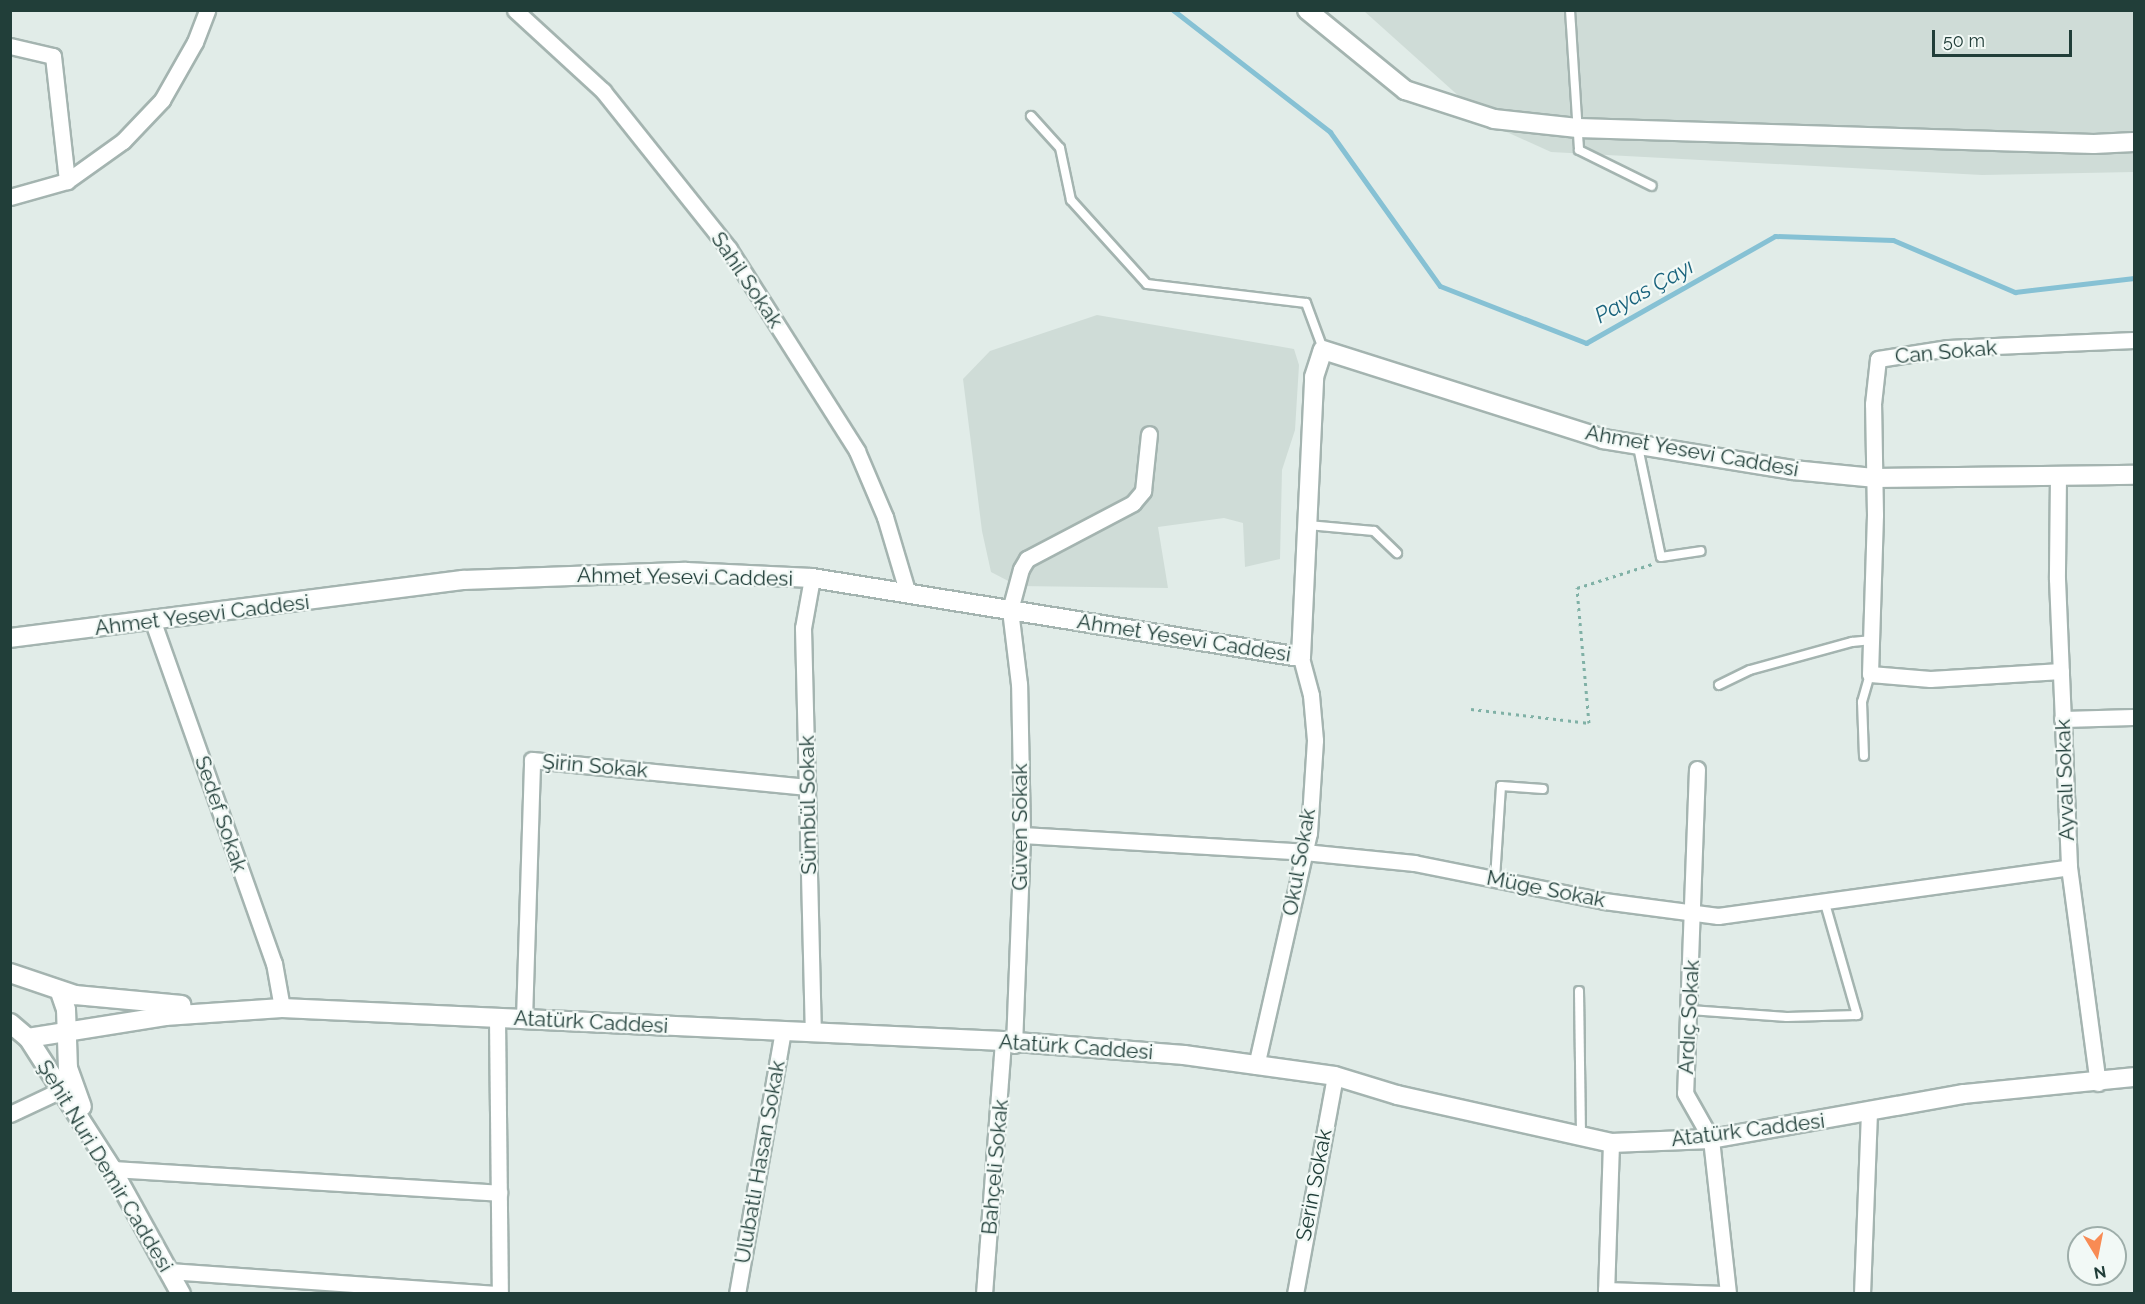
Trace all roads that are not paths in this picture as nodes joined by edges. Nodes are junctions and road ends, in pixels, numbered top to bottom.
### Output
1 (207, 10) edge
2 (515, 10) edge
3 (1307, 10) edge
4 (1570, 10) edge
5 (10, 46) edge
6 (1031, 116) dead end
7 (1578, 128) junction
8 (2134, 142) edge
9 (67, 181) junction
10 (1652, 186) dead end
11 (10, 197) edge
12 (2134, 340) edge
13 (1323, 350) junction
14 (1149, 434) dead end
15 (1637, 445) junction
16 (2058, 475) junction
17 (2134, 475) edge
18 (1874, 478) junction
19 (1307, 525) junction
20 (1701, 551) dead end
21 (1397, 553) dead end
22 (812, 578) junction
23 (908, 594) junction
24 (1010, 610) junction
25 (153, 621) junction
26 (10, 638) edge
27 (1872, 640) junction
28 (1301, 657) junction
29 (2061, 671) junction
30 (1870, 674) junction
31 (1719, 686) dead end
32 (2134, 717) edge
33 (2062, 719) junction
34 (1863, 756) dead end
35 (1697, 770) dead end
36 (808, 787) junction
37 (1543, 789) dead end
38 (1022, 835) junction
39 (1304, 852) junction
40 (2068, 867) junction
41 (1495, 879) junction
42 (1824, 900) junction
43 (1693, 915) junction
44 (10, 973) edge
45 (35, 981) junction
46 (10, 989) edge
47 (1579, 991) dead end
48 (60, 992) junction
49 (282, 1008) junction
50 (1690, 1010) junction
51 (497, 1018) junction
52 (524, 1019) junction
53 (11, 1023) edge
54 (783, 1031) junction
55 (67, 1032) junction
56 (813, 1033) junction
57 (28, 1038) junction
58 (1009, 1043) junction
59 (1256, 1066) junction
60 (1335, 1076) junction
61 (2134, 1077) edge
62 (2098, 1083) junction
63 (61, 1090) junction
64 (1869, 1113) junction
65 (10, 1114) edge
66 (1581, 1139) junction
67 (1711, 1139) junction
68 (1611, 1143) junction
69 (102, 1153) junction
70 (112, 1169) junction
71 (499, 1193) junction
72 (169, 1271) junction
73 (1606, 1292) edge
74 (181, 1293) edge
75 (498, 1293) edge
76 (738, 1293) edge
77 (984, 1293) edge
78 (1295, 1293) edge
79 (1726, 1293) edge
80 (1862, 1293) edge

1 - 9 street
2 - 23 street, Sahil Sokak
3 - 7 street
4 - 7 lane
5 - 9 street
6 - 13 lane
7 - 8 street
7 - 10 lane
9 - 11 street
12 - 18 street, Can Sokak
13 - 15 street, Ahmet Yesevi Caddesi
13 - 19 street, Ahmet Yesevi Caddesi
14 - 24 street
15 - 18 street, Ahmet Yesevi Caddesi
15 - 20 lane
16 - 17 street, Ahmet Yesevi Caddesi
16 - 18 street, Ahmet Yesevi Caddesi
16 - 29 street, Ayvalı Sokak
18 - 27 street
19 - 21 lane
19 - 28 street, Ahmet Yesevi Caddesi
22 - 23 street, Ahmet Yesevi Caddesi
22 - 25 street, Ahmet Yesevi Caddesi
22 - 36 street, Sümbül Sokak
23 - 24 street, Ahmet Yesevi Caddesi
24 - 28 street, Ahmet Yesevi Caddesi
24 - 38 street, Güven Sokak
25 - 26 street, Ahmet Yesevi Caddesi
25 - 49 street, Sedef Sokak
27 - 30 street
27 - 31 lane
28 - 39 street, Okul Sokak
29 - 30 street
29 - 33 street, Ayvalı Sokak
30 - 34 lane
32 - 33 street
33 - 40 street, Ayvalı Sokak
35 - 43 street, Ardıç Sokak
36 - 52 street, Şirin Sokak
36 - 56 street, Sümbül Sokak
37 - 41 lane
38 - 39 street, Müge Sokak
38 - 58 street, Güven Sokak
39 - 41 street, Müge Sokak
39 - 59 street, Okul Sokak
40 - 42 street, Müge Sokak
40 - 62 street, Ayvalı Sokak
41 - 43 street, Müge Sokak
42 - 43 street, Müge Sokak
42 - 50 lane
43 - 50 street, Ardıç Sokak
44 - 45 street
45 - 46 street
45 - 48 street
47 - 66 lane
48 - 49 street
48 - 55 street
49 - 51 street, Atatürk Caddesi
49 - 55 street, Atatürk Caddesi
50 - 67 street, Ardıç Sokak
51 - 52 street, Atatürk Caddesi
51 - 71 street
52 - 54 street, Atatürk Caddesi
53 - 57 street
54 - 56 street, Atatürk Caddesi
54 - 76 street, Ulubatlı Hasan Sokak
55 - 57 street, Atatürk Caddesi
55 - 69 street
56 - 58 street, Atatürk Caddesi
57 - 63 street, Şehit Nuri Demir Caddesi
58 - 59 street, Atatürk Caddesi
58 - 77 street, Bahçeli Sokak
59 - 60 street, Atatürk Caddesi
60 - 66 street, Atatürk Caddesi
60 - 78 street, Serin Sokak
61 - 62 street, Atatürk Caddesi
62 - 64 street, Atatürk Caddesi
63 - 65 street
63 - 69 street, Şehit Nuri Demir Caddesi
64 - 67 street, Atatürk Caddesi
64 - 80 street
66 - 68 street, Atatürk Caddesi
67 - 68 street, Atatürk Caddesi
67 - 79 street, Ardıç Sokak
68 - 73 street
69 - 70 street, Şehit Nuri Demir Caddesi
70 - 71 street
70 - 72 street, Şehit Nuri Demir Caddesi
71 - 75 street
72 - 74 street, Şehit Nuri Demir Caddesi
72 - 75 street
73 - 79 street

